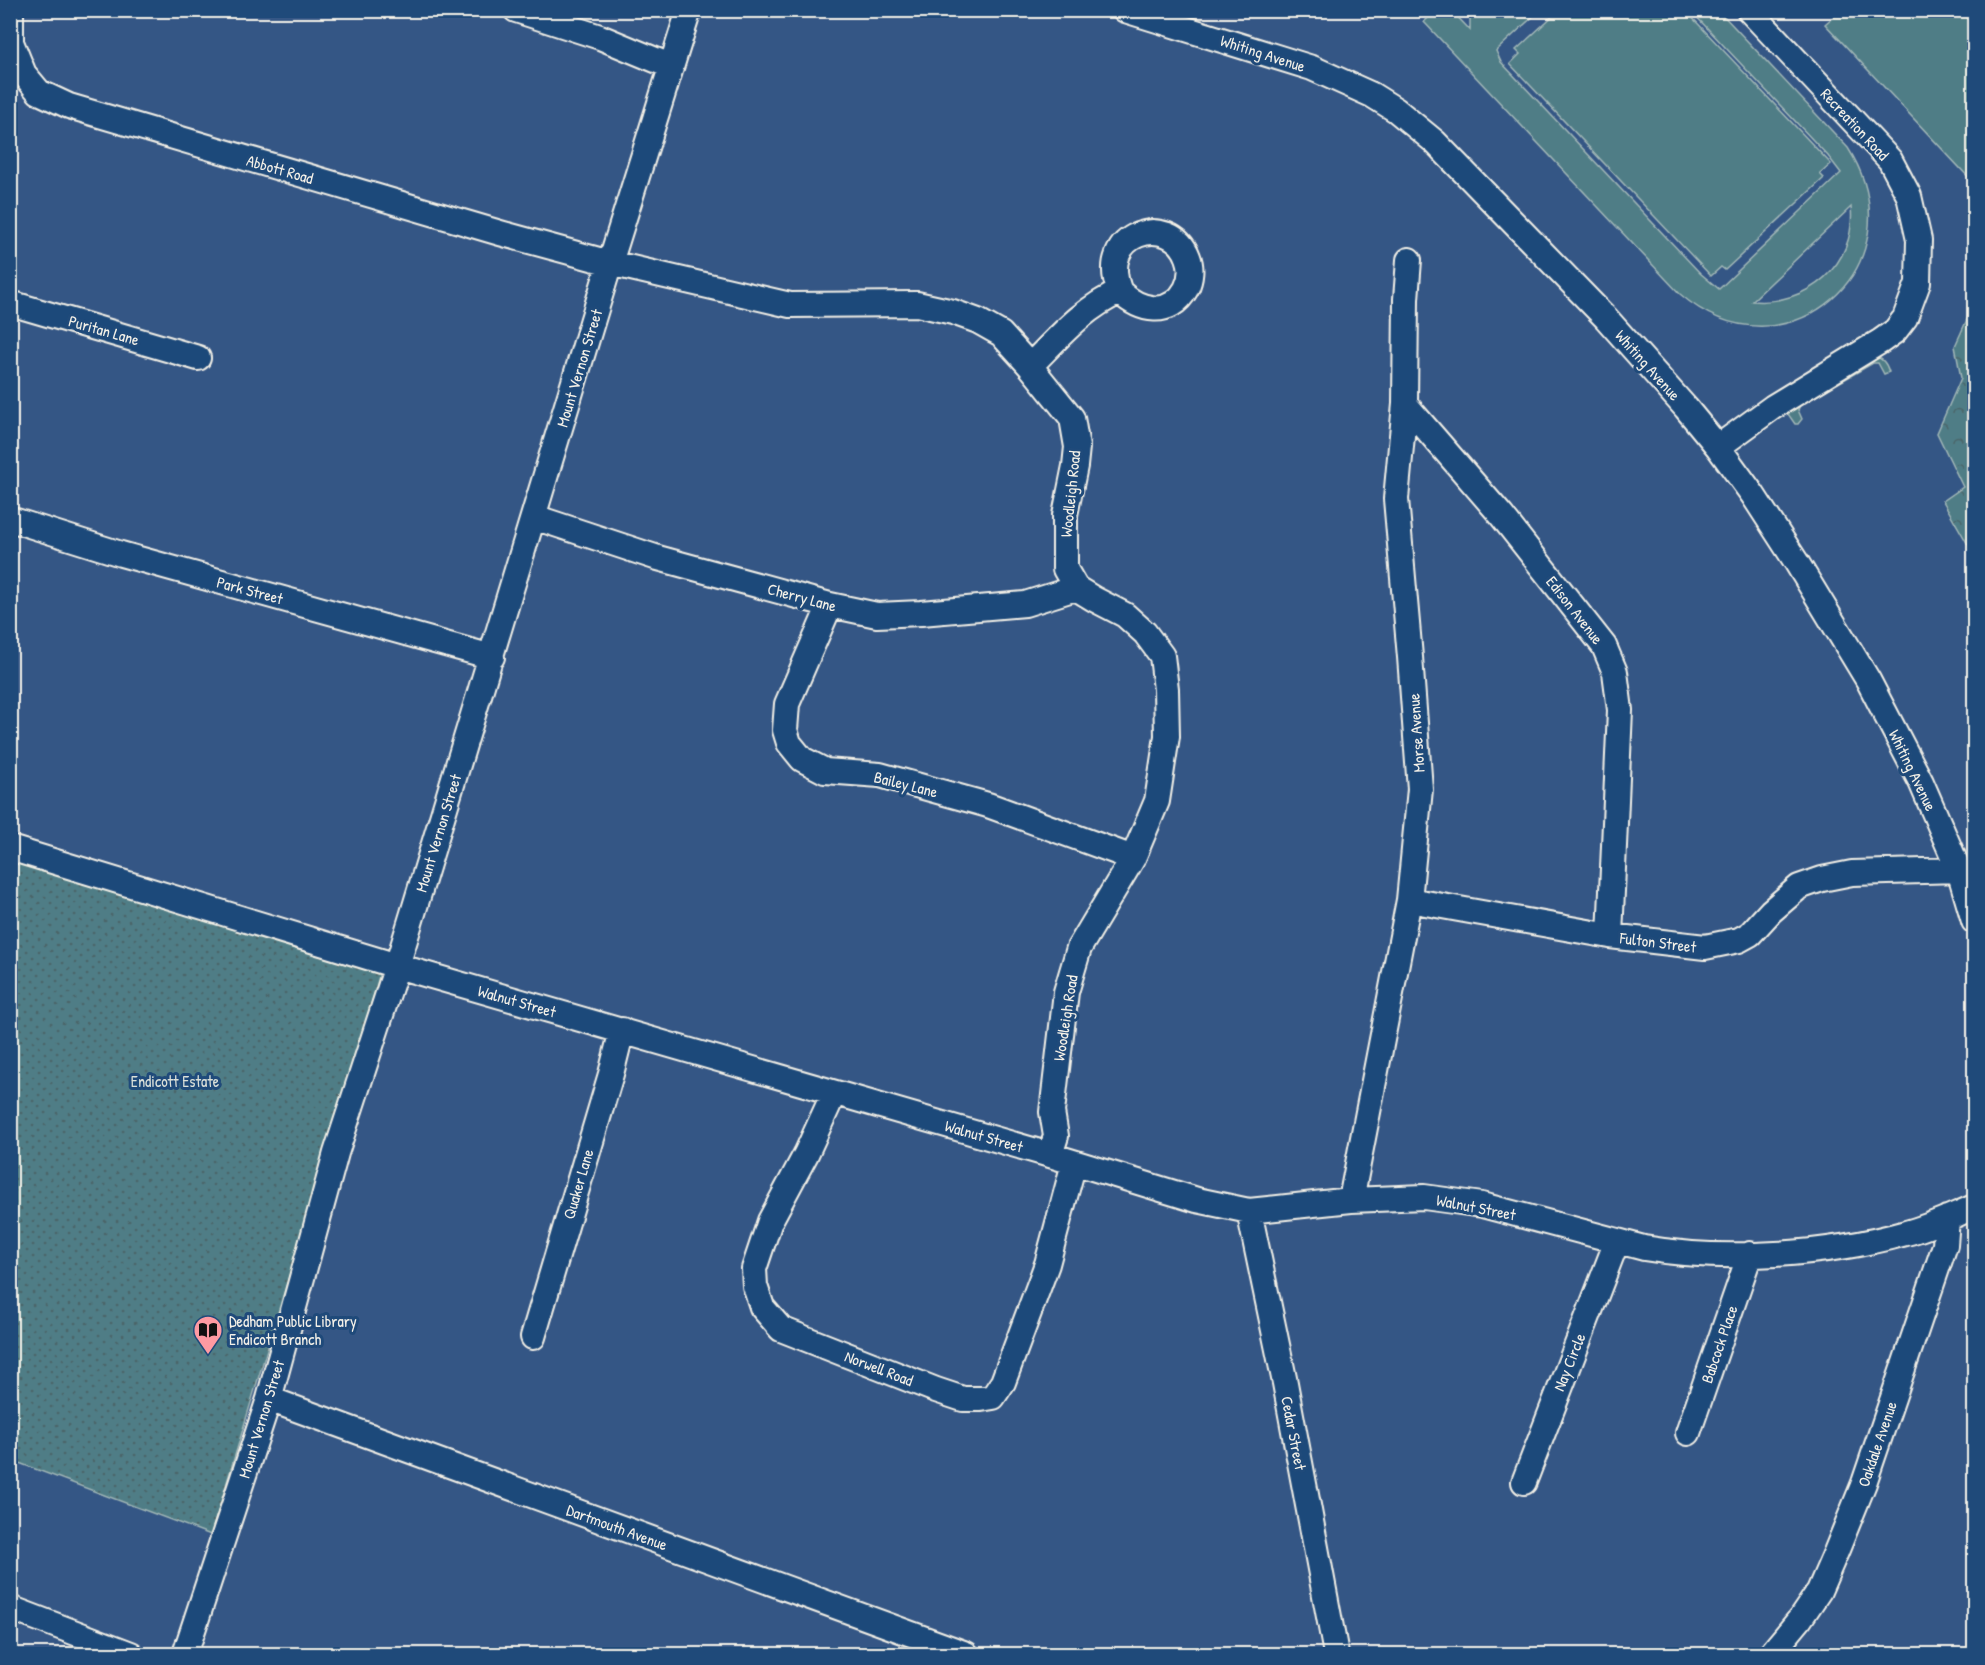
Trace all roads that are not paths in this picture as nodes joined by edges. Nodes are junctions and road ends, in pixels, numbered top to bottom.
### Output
1 (11, 10) edge
2 (516, 10) edge
3 (689, 10) edge
4 (1125, 10) edge
5 (1749, 10) edge
6 (670, 66) junction
7 (1409, 260) dead end
8 (610, 263) junction
9 (1120, 292) dead end
10 (10, 303) edge
11 (198, 358) dead end
12 (1030, 366) junction
13 (1405, 404) junction
14 (1718, 447) junction
15 (534, 517) junction
16 (10, 519) edge
17 (1076, 588) junction
18 (830, 606) junction
19 (492, 657) junction
20 (10, 848) edge
21 (1134, 858) junction
22 (1959, 870) junction
23 (1409, 900) junction
24 (1974, 921) edge
25 (1610, 936) junction
26 (397, 966) junction
27 (622, 1030) junction
28 (834, 1093) junction
29 (1050, 1155) junction
30 (1074, 1163) junction
31 (1351, 1200) junction
32 (1974, 1207) edge
33 (1249, 1211) junction
34 (1947, 1218) junction
35 (1617, 1242) junction
36 (1750, 1254) junction
37 (533, 1337) dead end
38 (269, 1399) junction
39 (1688, 1433) dead end
40 (1524, 1482) dead end
41 (10, 1608) edge
42 (131, 1654) edge
43 (185, 1654) edge
44 (966, 1654) edge
45 (1336, 1654) edge
46 (1771, 1654) edge

1 - 8 street, Abbott Road
2 - 6 street
3 - 6 street, Mount Vernon Street
4 - 14 street, Whiting Avenue
5 - 14 street, Recreation Road
6 - 8 street, Mount Vernon Street
7 - 13 street, Morse Avenue
8 - 12 street, Woodleigh Road
8 - 15 street, Mount Vernon Street
9 - 12 street
10 - 11 street, Puritan Lane
12 - 17 street, Woodleigh Road
13 - 23 street, Morse Avenue
13 - 25 street, Edison Avenue
14 - 22 street, Whiting Avenue
15 - 18 street, Cherry Lane
15 - 19 street, Mount Vernon Street
16 - 19 street, Park Street
17 - 18 street, Cherry Lane
17 - 21 street, Woodleigh Road
18 - 21 street, Bailey Lane
19 - 26 street, Mount Vernon Street
20 - 26 street, Walnut Street
21 - 29 street, Woodleigh Road
22 - 24 street, Whiting Avenue
22 - 25 street, Fulton Street
23 - 25 street, Fulton Street
23 - 31 street, Morse Avenue
26 - 27 street, Walnut Street
26 - 38 street, Mount Vernon Street
27 - 28 street, Walnut Street
27 - 37 street, Quaker Lane
28 - 29 street, Walnut Street
28 - 30 street, Norwell Road
29 - 30 street, Walnut Street
30 - 33 street, Walnut Street
31 - 33 street, Walnut Street
31 - 35 street, Walnut Street
32 - 34 street, Walnut Street
33 - 45 street, Cedar Street
34 - 36 street, Walnut Street
34 - 46 street, Oakdale Avenue
35 - 36 street, Walnut Street
35 - 40 street, Nay Circle
36 - 39 street, Babcock Place
38 - 43 street, Mount Vernon Street
38 - 44 street, Dartmouth Avenue
41 - 42 street

